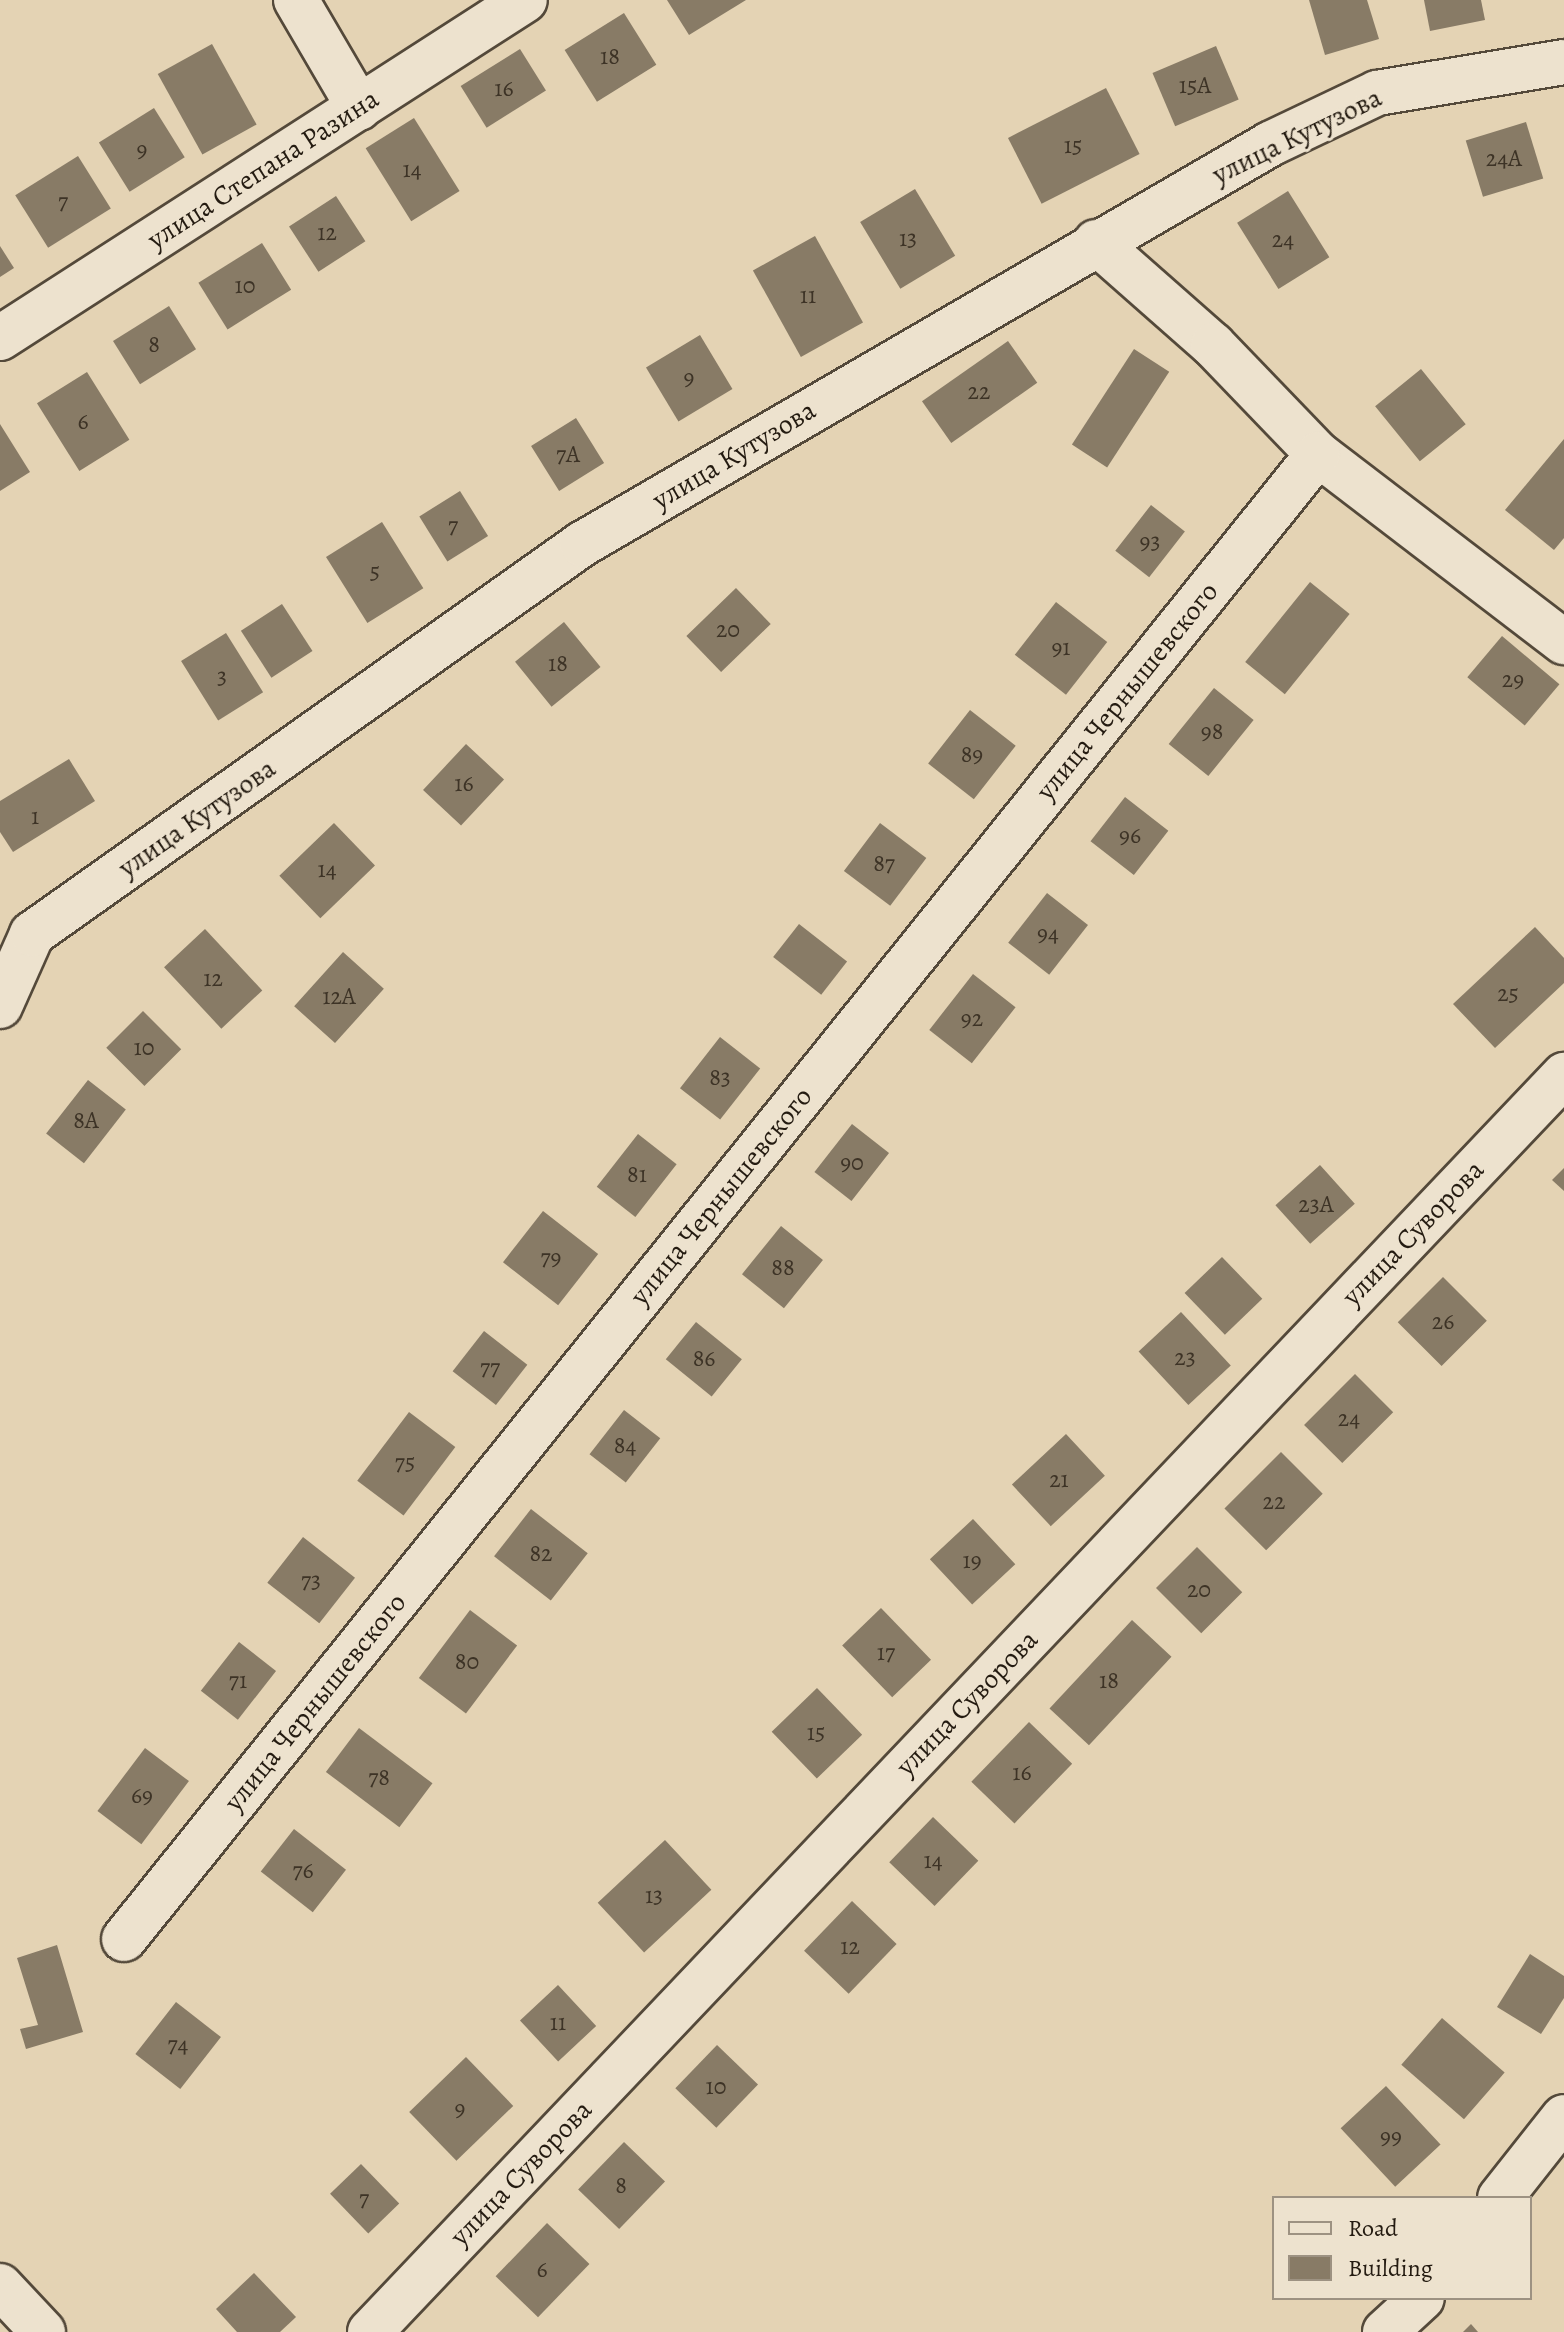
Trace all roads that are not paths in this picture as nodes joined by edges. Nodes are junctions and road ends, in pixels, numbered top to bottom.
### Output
1 (296, 0) edge
2 (525, 0) edge
3 (1564, 62) edge
4 (359, 108) junction
5 (1096, 242) junction
6 (0, 338) edge
7 (1318, 454) junction
8 (1564, 642) edge
9 (16, 925) edge
10 (0, 1006) edge
11 (1564, 1075) edge
12 (124, 1939) dead end
13 (1564, 2117) edge
14 (1502, 2196) edge
15 (0, 2286) edge
16 (1420, 2300) edge
17 (43, 2332) edge
18 (370, 2332) edge
19 (1385, 2332) edge

1 - 4 street
2 - 4 street, улица Степана Разина
3 - 5 street, улица Кутузова
4 - 6 street, улица Степана Разина
5 - 7 street
5 - 9 street, улица Кутузова
7 - 8 street
7 - 12 street, улица Чернышевского
9 - 10 street, улица Кутузова
11 - 18 street, улица Суворова
13 - 14 street
15 - 17 street
16 - 19 street

